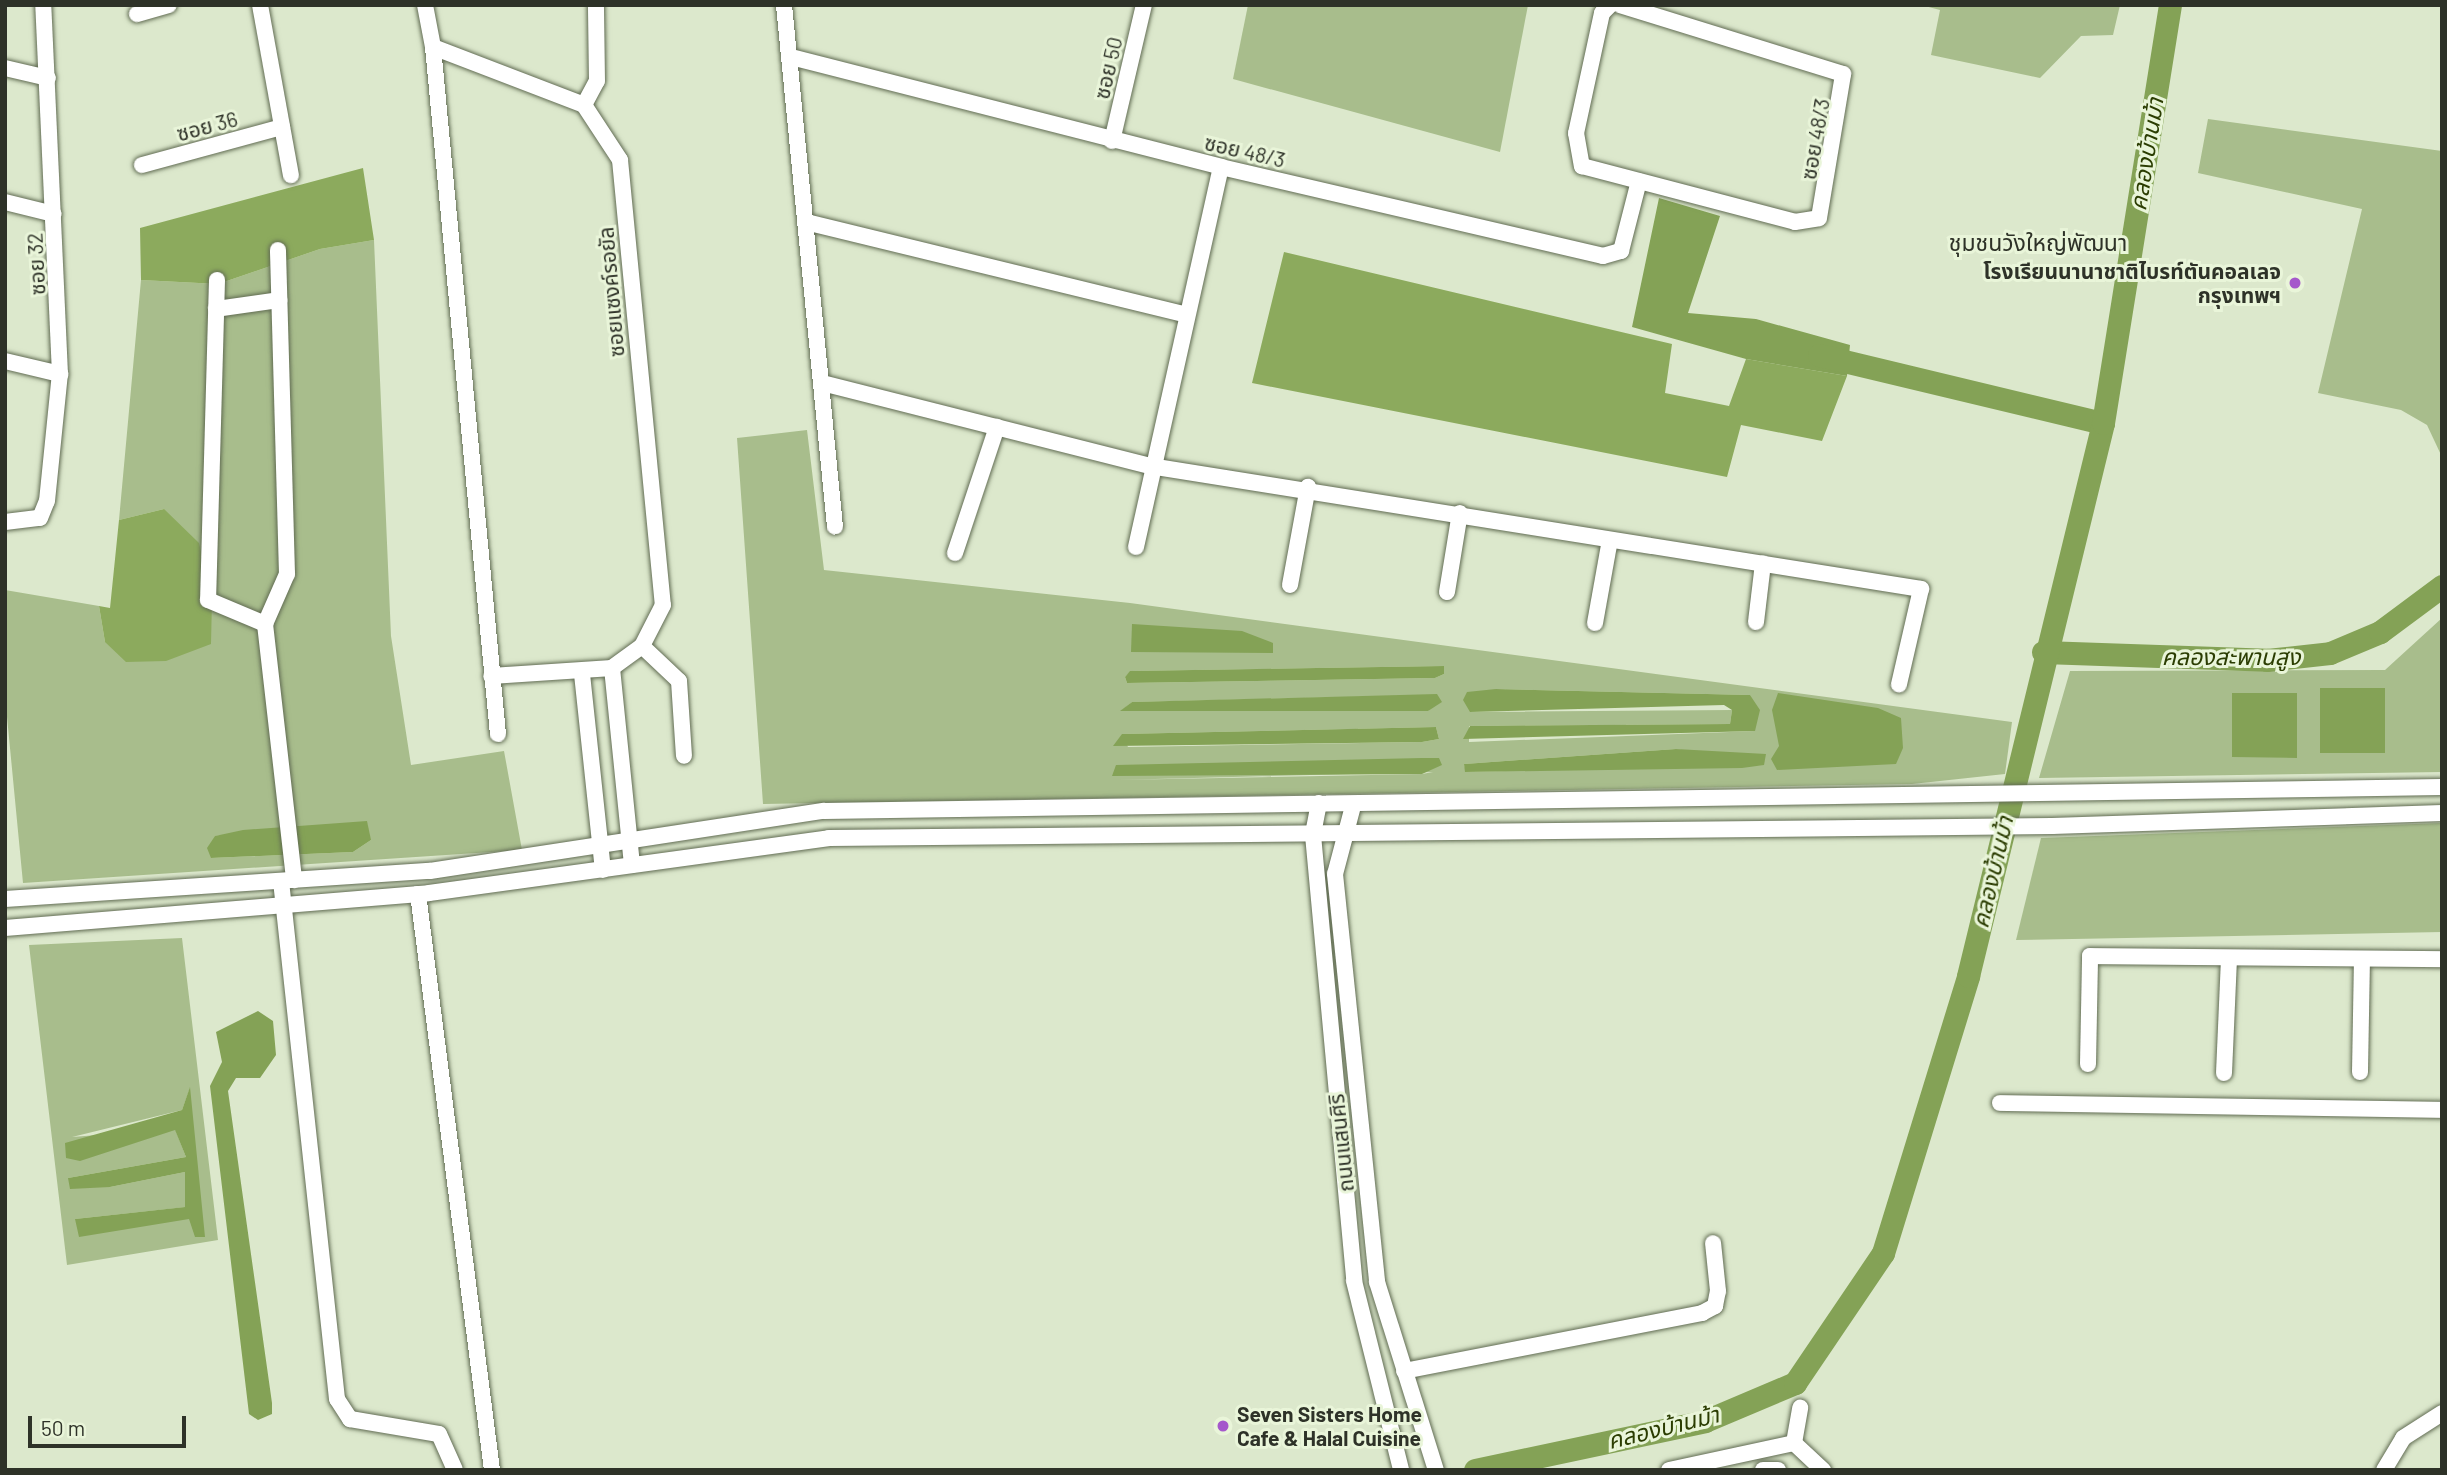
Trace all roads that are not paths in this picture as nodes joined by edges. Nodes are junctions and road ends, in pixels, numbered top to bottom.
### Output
1 (43, 5) edge
2 (169, 5) edge
3 (260, 5) edge
4 (425, 5) edge
5 (596, 5) edge
6 (784, 5) edge
7 (1144, 5) edge
8 (1610, 5) edge
9 (1620, 5) edge
10 (136, 14) dead end
11 (433, 47) junction
12 (791, 57) junction
13 (5, 68) edge
14 (48, 78) junction
15 (584, 105) junction
16 (282, 127) junction
17 (1112, 141) junction
18 (142, 165) dead end
19 (1221, 167) junction
20 (291, 176) dead end
21 (1639, 181) junction
22 (5, 201) edge
23 (54, 214) junction
24 (806, 222) junction
25 (278, 250) dead end
26 (217, 279) dead end
27 (279, 300) junction
28 (216, 309) junction
29 (1187, 315) junction
30 (5, 361) edge
31 (60, 374) junction
32 (822, 383) junction
33 (997, 427) junction
34 (1150, 466) junction
35 (1308, 487) junction
36 (1460, 513) junction
37 (5, 522) edge
38 (835, 527) dead end
39 (1610, 540) junction
40 (1136, 547) dead end
41 (955, 554) dead end
42 (1763, 563) junction
43 (1290, 584) dead end
44 (1447, 592) dead end
45 (1756, 622) dead end
46 (1595, 623) dead end
47 (265, 624) junction
48 (642, 646) junction
49 (612, 668) junction
50 (582, 674) junction
51 (491, 676) junction
52 (1899, 684) dead end
53 (498, 734) dead end
54 (684, 756) dead end
55 (2442, 787) edge
56 (1319, 803) junction
57 (1353, 806) junction
58 (1093, 807) junction
59 (2442, 813) edge
60 (1092, 833) junction
61 (1313, 835) junction
62 (1341, 835) junction
63 (629, 840) junction
64 (600, 845) junction
65 (632, 865) junction
66 (603, 870) junction
67 (288, 880) junction
68 (418, 894) junction
69 (5, 899) edge
70 (283, 905) junction
71 (5, 928) edge
72 (2229, 958) junction
73 (2362, 958) junction
74 (2442, 959) edge
75 (2088, 1064) dead end
76 (2361, 1072) dead end
77 (2224, 1073) dead end
78 (2000, 1103) dead end
79 (2442, 1110) edge
80 (1347, 1189) junction
81 (1367, 1190) junction
82 (1713, 1243) dead end
83 (1404, 1371) junction
84 (1800, 1408) dead end
85 (2442, 1413) edge
86 (1794, 1443) junction
87 (455, 1470) edge
88 (492, 1470) edge
89 (1401, 1470) edge
90 (1436, 1470) edge
91 (1669, 1470) edge
92 (1763, 1470) edge
93 (1778, 1470) edge
94 (1823, 1470) edge
95 (2384, 1470) edge

1 - 14 street, ซอย 32
2 - 10 street
3 - 16 street
4 - 11 street
5 - 15 street
6 - 12 street
7 - 17 street, ซอย 50
8 - 21 street, ซอย 48/3
9 - 21 street, ซอย 48/3
11 - 15 street
11 - 51 street
12 - 17 street, ซอย 48/3
12 - 24 street
13 - 14 street
14 - 23 street, ซอย 32
15 - 48 street, ซอยแซงค์รอยัล
16 - 18 street, ซอย 36
16 - 20 street
17 - 19 street, ซอย 48/3
19 - 21 street, ซอย 48/3
19 - 29 street
22 - 23 street
23 - 31 street, ซอย 32
24 - 29 street
24 - 32 street
25 - 27 street
26 - 28 street
27 - 28 street
27 - 47 street
28 - 47 street
29 - 34 street
30 - 31 street
31 - 37 street, ซอย 32
32 - 33 street
32 - 38 street
33 - 34 street
33 - 41 street
34 - 35 street
34 - 40 street
35 - 36 street
35 - 43 street
36 - 39 street
36 - 44 street
39 - 42 street
39 - 46 street
42 - 45 street
42 - 52 street
47 - 67 street
48 - 49 street, ซอยแซงค์รอยัล
48 - 54 street
49 - 50 street, ซอยแซงค์รอยัล
49 - 63 street
50 - 51 street, ซอยแซงค์รอยัล
50 - 64 street
51 - 53 street
55 - 57 street
56 - 57 street
56 - 58 street
56 - 61 street, ถนนแสนศิริ
57 - 62 street, ถนนแสนศิริ
58 - 60 street
58 - 63 street
59 - 62 street
60 - 61 street
60 - 65 street
61 - 62 street
61 - 80 street, ถนนแสนศิริ
62 - 81 street, ถนนแสนศิริ
63 - 64 street
63 - 65 street
64 - 66 street
64 - 67 street
65 - 66 street
66 - 68 street
67 - 69 street
67 - 70 street
68 - 70 street
68 - 88 street
70 - 71 street
70 - 87 street
72 - 73 street
72 - 75 street
72 - 77 street
73 - 74 street
73 - 76 street
78 - 79 street
80 - 81 street
80 - 89 street, ถนนแสนศิริ
81 - 83 street, ถนนแสนศิริ
82 - 83 street
83 - 90 street, ถนนแสนศิริ
84 - 86 street
85 - 95 street
86 - 91 street
86 - 94 street
92 - 93 street

